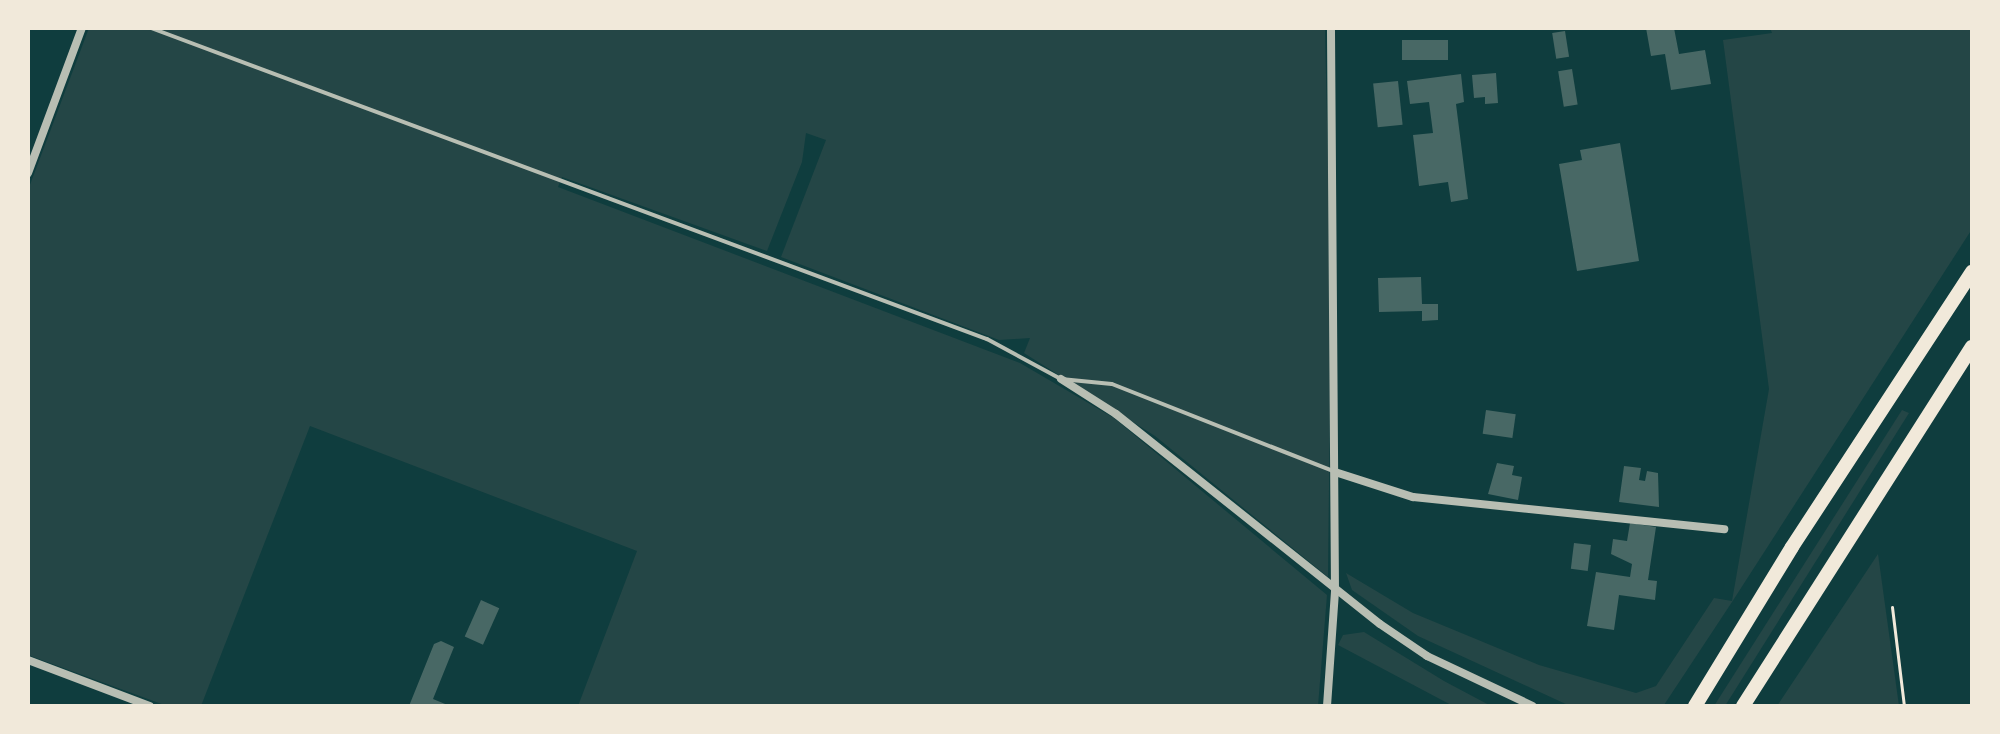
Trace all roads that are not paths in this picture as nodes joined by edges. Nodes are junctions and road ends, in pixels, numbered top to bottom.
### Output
1 (82, 28) edge
2 (151, 28) edge
3 (1331, 28) edge
4 (28, 173) edge
5 (1972, 272) edge
6 (1972, 347) edge
7 (1061, 379) junction
8 (1335, 472) junction
9 (1724, 529) dead end
10 (1335, 591) junction
11 (28, 660) edge
12 (150, 706) edge
13 (1327, 706) edge
14 (1533, 706) edge
15 (1695, 706) edge
16 (1743, 706) edge

1 - 4 street
2 - 7 lane
3 - 8 street
5 - 15 highway
6 - 16 highway
7 - 8 lane
7 - 10 street
8 - 9 street
8 - 10 street
10 - 13 street
10 - 14 street
11 - 12 street

